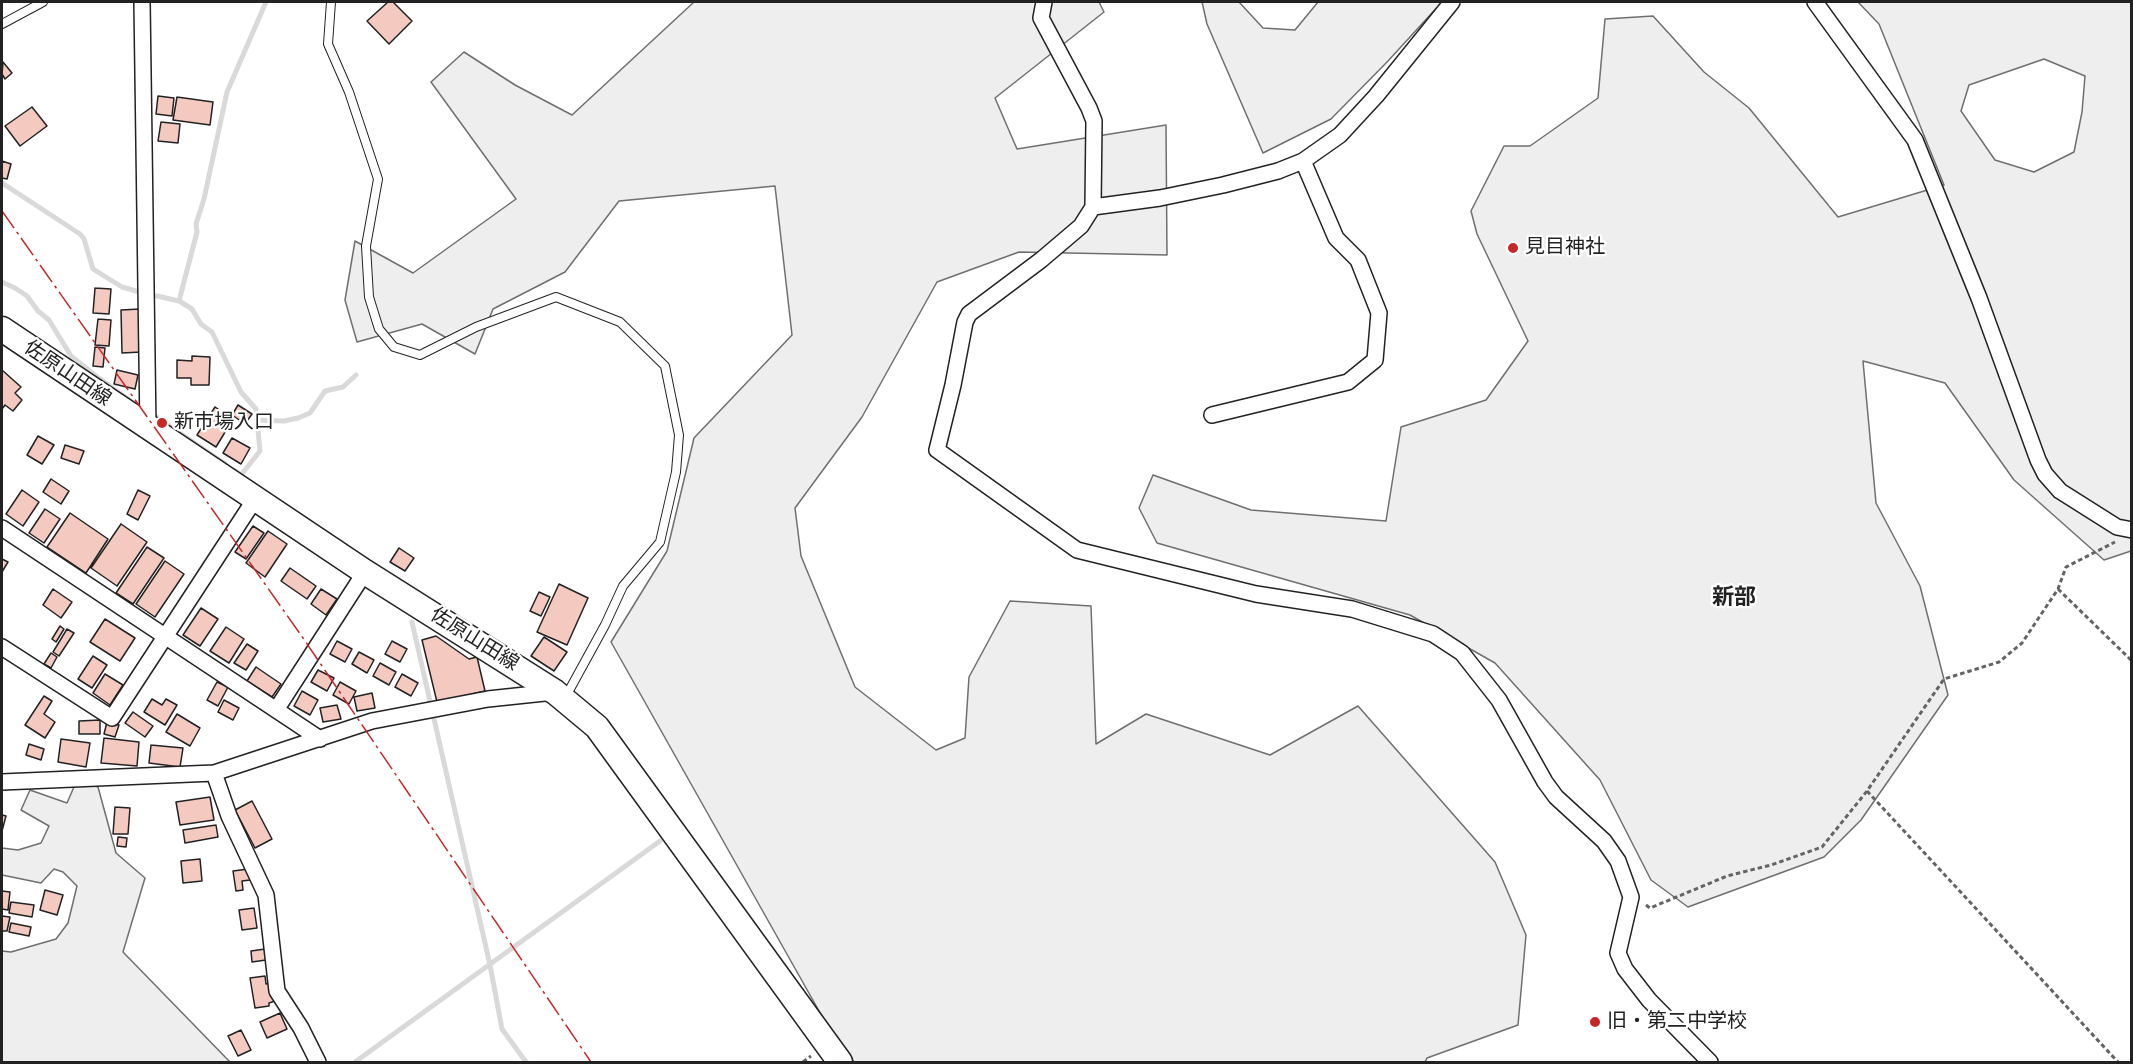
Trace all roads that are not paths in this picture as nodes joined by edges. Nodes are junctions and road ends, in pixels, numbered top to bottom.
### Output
1 (43, 2) edge
2 (142, 2) edge
3 (331, 2) edge
4 (1044, 2) edge
5 (1452, 2) edge
6 (1815, 2) edge
7 (2, 24) edge
8 (1304, 161) junction
9 (1093, 207) junction
10 (2, 329) edge
11 (1212, 415) dead end
12 (148, 429) junction
13 (255, 499) junction
14 (2, 528) edge
15 (2131, 530) edge
16 (365, 572) junction
17 (165, 638) junction
18 (2, 647) edge
19 (560, 695) junction
20 (276, 710) junction
21 (320, 739) junction
22 (214, 773) junction
23 (2, 782) edge
24 (318, 1062) edge
25 (840, 1062) edge
26 (1710, 1062) edge

1 - 7 lane
2 - 12 street
3 - 19 lane
4 - 9 street
5 - 8 street
6 - 15 street
8 - 9 street
8 - 11 street
9 - 26 street
10 - 12 main road, 佐原山田線
12 - 13 main road, 佐原山田線
13 - 16 main road, 佐原山田線
13 - 17 street
14 - 17 street
16 - 19 main road, 佐原山田線
16 - 20 street
17 - 18 street
17 - 20 street
19 - 21 street
19 - 25 main road, 佐原山田線
20 - 21 street
21 - 22 street
22 - 23 street
22 - 24 street

